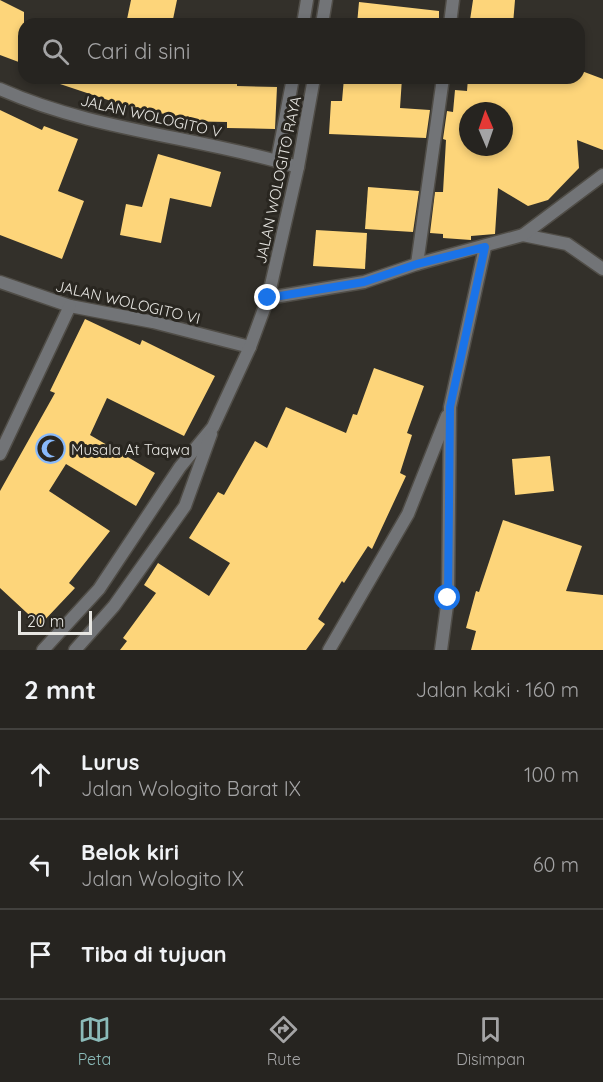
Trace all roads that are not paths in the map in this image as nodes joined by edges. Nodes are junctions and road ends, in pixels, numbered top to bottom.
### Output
1 (307, 0) edge
2 (326, 0) edge
3 (453, 0) edge
4 (304, 18) edge
5 (323, 18) edge
6 (451, 18) edge
7 (292, 84) edge
8 (313, 84) edge
9 (442, 84) edge
10 (0, 89) edge
11 (277, 161) junction
12 (298, 167) junction
13 (603, 175) edge
14 (523, 235) junction
15 (485, 247) junction
16 (417, 264) junction
17 (603, 269) edge
18 (0, 282) edge
19 (268, 298) junction
20 (70, 306) junction
21 (250, 347) junction
22 (450, 407) junction
23 (213, 428) junction
24 (0, 453) edge
25 (43, 650) edge
26 (75, 650) edge
27 (328, 650) edge
28 (441, 650) edge

1 - 4 street
2 - 5 street
3 - 6 street
7 - 11 street
8 - 12 street, JALAN WOLOGITO RAYA
9 - 16 street
10 - 11 street, JALAN WOLOGITO V
11 - 12 street, JALAN WOLOGITO V
12 - 19 street, JALAN WOLOGITO RAYA
13 - 14 street
14 - 15 street
14 - 17 street
15 - 16 street
15 - 22 street
16 - 19 street
18 - 20 street, JALAN WOLOGITO VI
19 - 21 street, JALAN WOLOGITO RAYA
20 - 21 street, JALAN WOLOGITO VI
20 - 24 street
21 - 23 street, JALAN WOLOGITO RAYA
22 - 27 street
22 - 28 street
23 - 25 street, JALAN WOLOGITO RAYA
23 - 26 street

